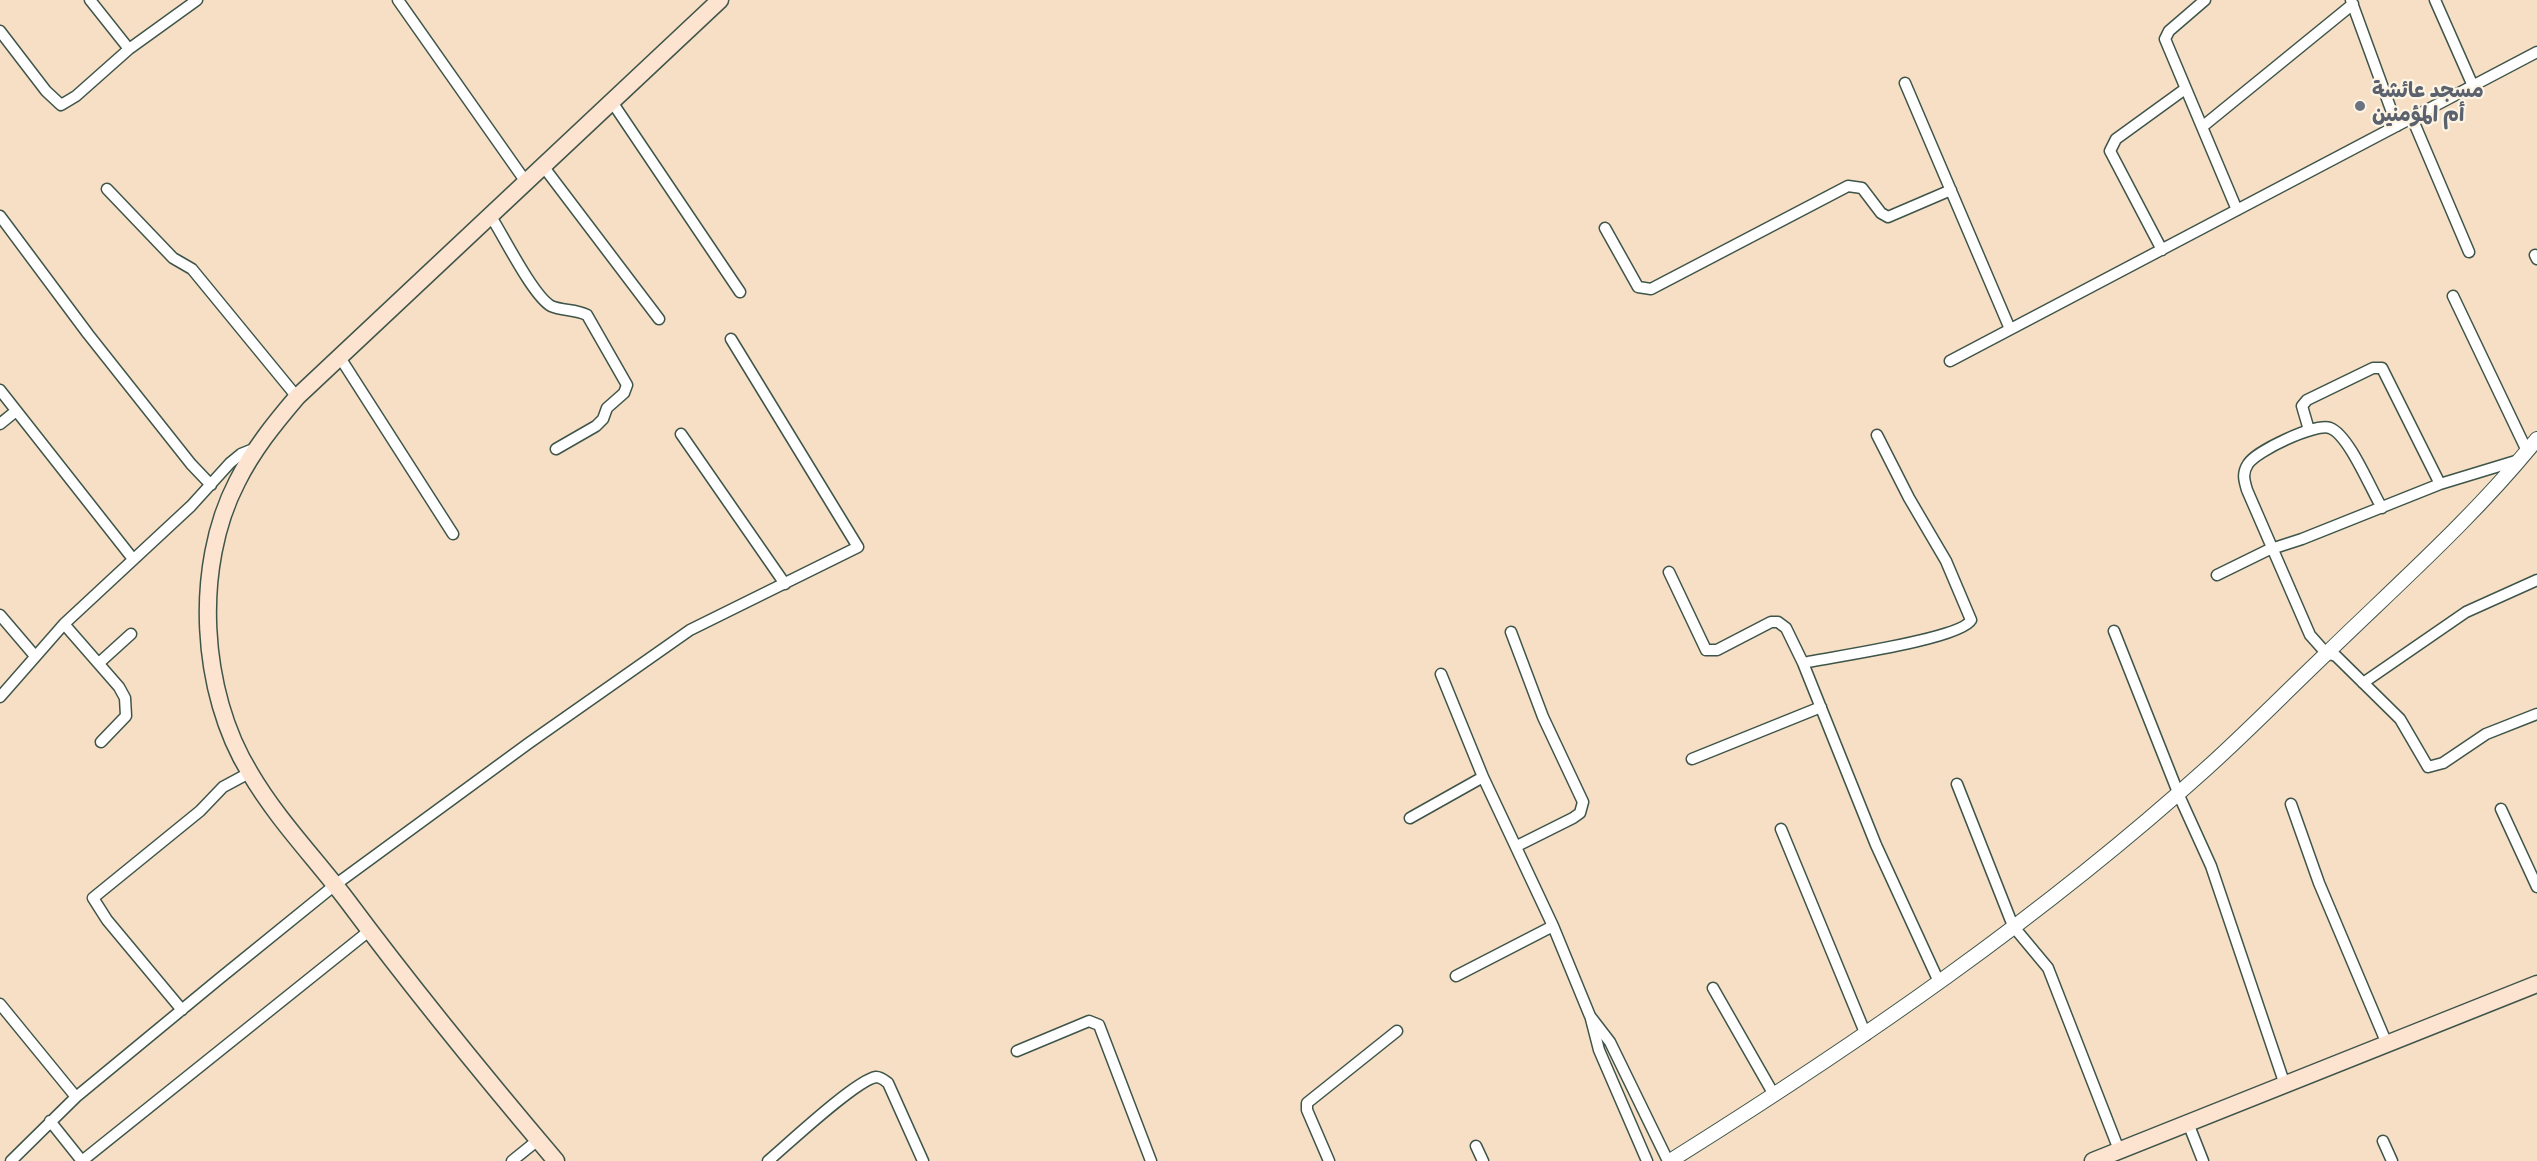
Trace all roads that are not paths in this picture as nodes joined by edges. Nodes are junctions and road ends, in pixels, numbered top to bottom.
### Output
1 (90, 0) edge
2 (197, 0) edge
3 (398, 0) edge
4 (720, 0) edge
5 (2205, 0) edge
6 (2435, 0) edge
7 (2352, 2) edge
8 (0, 31) edge
9 (129, 49) junction
10 (2537, 52) edge
11 (1905, 83) dead end
12 (2473, 86) junction
13 (2185, 89) junction
14 (612, 102) junction
15 (2412, 118) junction
16 (2397, 126) junction
17 (2202, 127) junction
18 (543, 166) junction
19 (526, 182) junction
20 (107, 189) dead end
21 (1951, 190) junction
22 (2237, 210) junction
23 (490, 215) junction
24 (0, 216) edge
25 (1605, 228) dead end
26 (2162, 250) junction
27 (2469, 252) dead end
28 (740, 292) dead end
29 (2453, 296) dead end
30 (659, 319) dead end
31 (2010, 329) junction
32 (731, 339) dead end
33 (339, 356) junction
34 (1950, 361) dead end
35 (0, 390) edge
36 (297, 397) junction
37 (16, 411) junction
38 (0, 424) edge
39 (2309, 430) junction
40 (681, 434) dead end
41 (1877, 435) dead end
42 (2537, 439) edge
43 (256, 447) junction
44 (556, 449) dead end
45 (2523, 456) junction
46 (2440, 484) junction
47 (212, 485) junction
48 (2382, 508) junction
49 (453, 534) dead end
50 (2274, 548) junction
51 (133, 558) junction
52 (1669, 572) dead end
53 (2217, 575) dead end
54 (2537, 580) edge
55 (785, 584) junction
56 (0, 615) edge
57 (64, 624) junction
58 (2114, 631) dead end
59 (1511, 632) dead end
60 (131, 634) dead end
61 (2326, 653) junction
62 (35, 656) junction
63 (99, 663) junction
64 (1803, 663) junction
65 (1441, 674) dead end
66 (2363, 683) junction
67 (0, 697) edge
68 (1821, 707) junction
69 (2537, 714) edge
70 (101, 742) dead end
71 (1692, 759) dead end
72 (249, 772) junction
73 (1483, 777) junction
74 (1957, 784) dead end
75 (2178, 792) junction
76 (2291, 804) dead end
77 (2501, 809) dead end
78 (1410, 818) dead end
79 (1781, 829) dead end
80 (1517, 846) junction
81 (335, 885) junction
82 (2537, 887) edge
83 (1553, 926) junction
84 (2013, 926) junction
85 (369, 931) junction
86 (1455, 976) dead end
87 (1939, 982) junction
88 (2537, 984) edge
89 (1713, 988) dead end
90 (0, 1004) edge
91 (182, 1010) junction
92 (1590, 1016) junction
93 (1397, 1031) dead end
94 (1866, 1035) junction
95 (2387, 1044) junction
96 (1017, 1051) dead end
97 (2285, 1085) junction
98 (1773, 1093) junction
99 (76, 1097) junction
100 (50, 1121) junction
101 (2188, 1123) junction
102 (538, 1140) junction
103 (2383, 1141) dead end
104 (1476, 1146) dead end
105 (2119, 1150) junction
106 (11, 1161) edge
107 (82, 1161) edge
108 (512, 1161) edge
109 (556, 1161) edge
110 (768, 1161) edge
111 (922, 1161) edge
112 (1151, 1161) edge
113 (1329, 1161) edge
114 (1483, 1161) edge
115 (1647, 1161) edge
116 (1669, 1161) edge
117 (2092, 1161) edge
118 (2203, 1161) edge
119 (2392, 1161) edge

1 - 9 street
2 - 9 street
3 - 19 street
4 - 14 main road
5 - 13 street
6 - 12 street
7 - 16 street
7 - 17 street
8 - 9 street
10 - 12 street
11 - 21 street
12 - 15 street
13 - 17 street
13 - 26 street
14 - 18 main road
14 - 28 street
15 - 16 street
15 - 27 street
16 - 22 street
17 - 22 street
18 - 19 main road
18 - 30 street
19 - 23 main road
20 - 36 street
21 - 25 street
21 - 31 street
22 - 26 street
23 - 33 main road
23 - 44 street
24 - 47 street
26 - 31 street
29 - 45 street
31 - 34 street
32 - 55 street
33 - 36 main road
33 - 49 street
35 - 37 street
36 - 43 main road
37 - 38 street
37 - 51 street
39 - 46 street
39 - 48 street
39 - 50 street
40 - 55 street
41 - 64 street
42 - 45 street
43 - 47 street
43 - 72 main road
45 - 46 street
45 - 61 street
46 - 48 street
47 - 51 street
48 - 50 street
50 - 53 street
50 - 61 street
51 - 57 street
52 - 64 street
54 - 66 street
55 - 81 street
56 - 62 street
57 - 62 street
57 - 63 street
58 - 75 street
59 - 80 street
60 - 63 street
61 - 66 street
61 - 75 street
62 - 67 street
63 - 70 street
64 - 68 street
65 - 73 street
66 - 69 street
68 - 71 street
68 - 87 street
72 - 81 main road
72 - 91 street
73 - 78 street
73 - 80 street
74 - 84 street
75 - 84 street
75 - 97 street
76 - 95 street
77 - 82 street
79 - 94 street
80 - 83 street
81 - 85 main road
81 - 91 street
83 - 86 street
83 - 92 street
84 - 87 street
84 - 105 street
85 - 102 main road
85 - 107 street
87 - 94 street
88 - 95 main road
89 - 98 street
90 - 99 street
91 - 99 street
92 - 115 street
92 - 116 street
93 - 113 street
94 - 98 street
95 - 97 main road
96 - 112 street
97 - 101 main road
98 - 116 street
99 - 100 street
100 - 106 street
100 - 107 street
101 - 105 main road
101 - 118 street
102 - 108 street
102 - 109 main road
103 - 119 street
104 - 114 street
105 - 117 main road
110 - 111 street

